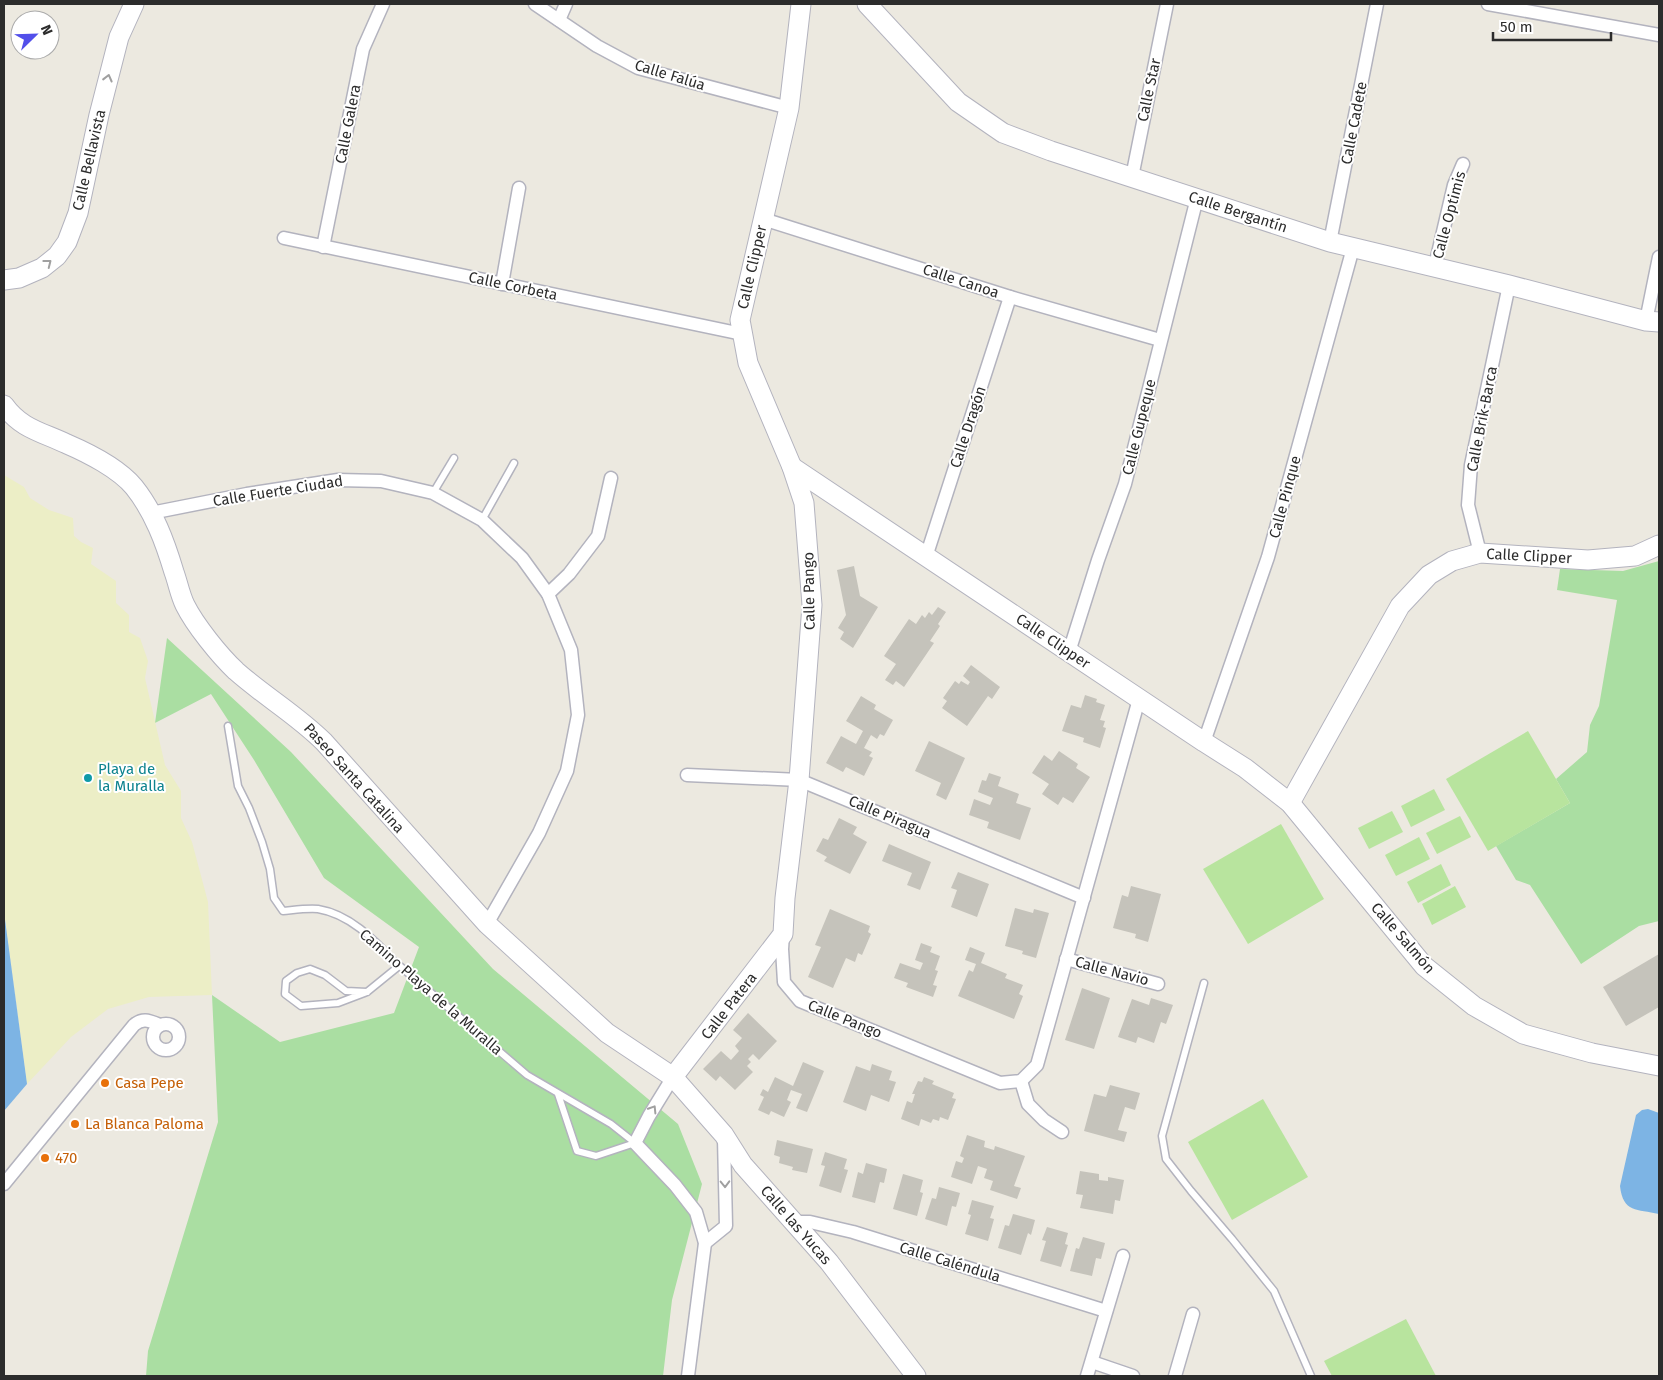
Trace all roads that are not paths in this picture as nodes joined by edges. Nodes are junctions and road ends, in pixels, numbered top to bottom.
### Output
1 (134, 4) edge
2 (383, 4) edge
3 (535, 4) edge
4 (566, 4) edge
5 (802, 4) edge
6 (867, 4) edge
7 (1167, 4) edge
8 (1377, 4) edge
9 (1488, 4) edge
10 (559, 20) junction
11 (1659, 35) edge
12 (789, 108) junction
13 (1463, 164) dead end
14 (1132, 177) junction
15 (519, 188) dead end
16 (1197, 198) junction
17 (763, 219) junction
18 (284, 238) dead end
19 (1330, 242) junction
20 (323, 246) junction
21 (1353, 248) junction
22 (1659, 257) edge
23 (1435, 266) junction
24 (4, 280) edge
25 (502, 284) junction
26 (1509, 285) junction
27 (1010, 296) junction
28 (1653, 322) edge
29 (742, 334) junction
30 (1160, 340) junction
31 (4, 405) edge
32 (454, 458) dead end
33 (514, 463) dead end
34 (792, 467) junction
35 (611, 478) dead end
36 (433, 493) junction
37 (151, 514) junction
38 (482, 520) junction
39 (1659, 546) edge
40 (1480, 554) junction
41 (926, 557) junction
42 (548, 594) junction
43 (1069, 652) junction
44 (1139, 699) junction
45 (228, 726) dead end
46 (1204, 742) junction
47 (687, 775) dead end
48 (799, 780) junction
49 (1290, 803) junction
50 (1084, 898) junction
51 (487, 924) junction
52 (784, 934) junction
53 (1066, 959) junction
54 (399, 966) junction
55 (1204, 983) dead end
56 (1158, 984) dead end
57 (367, 992) junction
58 (160, 1025) dead end
59 (1659, 1066) edge
60 (673, 1077) junction
61 (1020, 1081) junction
62 (558, 1094) junction
63 (1062, 1132) dead end
64 (724, 1135) junction
65 (635, 1143) junction
66 (4, 1184) edge
67 (792, 1222) junction
68 (705, 1243) junction
69 (1123, 1256) dead end
70 (1106, 1311) junction
71 (1193, 1314) dead end
72 (1092, 1362) junction
73 (688, 1376) edge
74 (916, 1376) edge
75 (1087, 1376) edge
76 (1133, 1376) edge
77 (1175, 1376) edge
78 (1311, 1376) edge

24 -> 1 street, Calle Bellavista
2 - 20 street, Calle Galera
3 - 10 street, Calle Falúa
4 - 10 street
5 - 12 street, Calle Clipper
6 - 14 street, Calle Bergantín
7 - 14 street, Calle Star
8 - 19 street, Calle Cadete
9 - 11 street
10 - 12 street, Calle Falúa
12 - 17 street, Calle Clipper
13 - 23 street, Calle Optimis
14 - 16 street, Calle Bergantín
15 - 25 street
16 - 19 street, Calle Bergantín
16 - 30 street, Calle Gupeque
17 - 27 street, Calle Canoa
17 - 29 street, Calle Clipper
18 - 20 street, Calle Corbeta
19 - 21 street, Calle Bergantín
20 - 25 street, Calle Corbeta
21 - 23 street, Calle Bergantín
21 - 46 street, Calle Pinque
22 - 28 street
23 - 26 street, Calle Bergantín
25 - 29 street, Calle Corbeta
26 - 28 street, Calle Bergantín
26 - 40 street, Calle Brik-Barca
27 - 30 street, Calle Canoa
27 - 41 street, Calle Dragón
29 - 34 street, Calle Clipper
30 - 43 street, Calle Gupeque
31 - 37 street, Paseo Santa Catalina
32 - 36 lane
33 - 38 lane
34 - 41 street, Calle Clipper
34 - 48 street, Calle Pango
35 - 42 street
36 - 37 street, Calle Fuerte Ciudad
36 - 38 street, Calle Fuerte Ciudad
37 - 51 street, Paseo Santa Catalina
38 - 42 street, Calle Fuerte Ciudad
39 - 40 street, Calle Clipper
40 - 49 street, Calle Clipper
41 - 43 street, Calle Clipper
42 - 51 street, Calle Fuerte Ciudad
43 - 44 street, Calle Clipper
44 - 46 street, Calle Clipper
44 - 50 street
45 - 54 lane, Camino Playa de la Muralla
46 - 49 street, Calle Clipper
47 - 48 street, Calle Piragua
48 - 50 street, Calle Piragua
48 - 52 street, Calle Pango
49 - 59 street, Calle Salmón
50 - 53 street
51 - 60 street, Paseo Santa Catalina
52 - 60 street, Calle Patera
52 - 61 street, Calle Pango
53 - 56 street, Calle Navio
53 - 61 street
54 - 57 lane
54 - 62 lane, Camino Playa de la Muralla
55 - 78 lane
57 - 57 lane
58 - 66 street
60 - 64 street, Calle las Yucas
65 -> 60 street
61 - 63 street
62 - 65 lane, Camino Playa de la Muralla
62 - 65 lane
64 - 67 street, Calle las Yucas
64 -> 68 street
65 - 68 street, Camino Playa de la Muralla
67 - 70 street, Calle Caléndula
67 - 74 street, Calle las Yucas
68 - 73 street, Camino Playa de la Muralla
69 - 70 street
70 - 72 street
71 - 77 street
72 - 75 street
72 - 76 street

